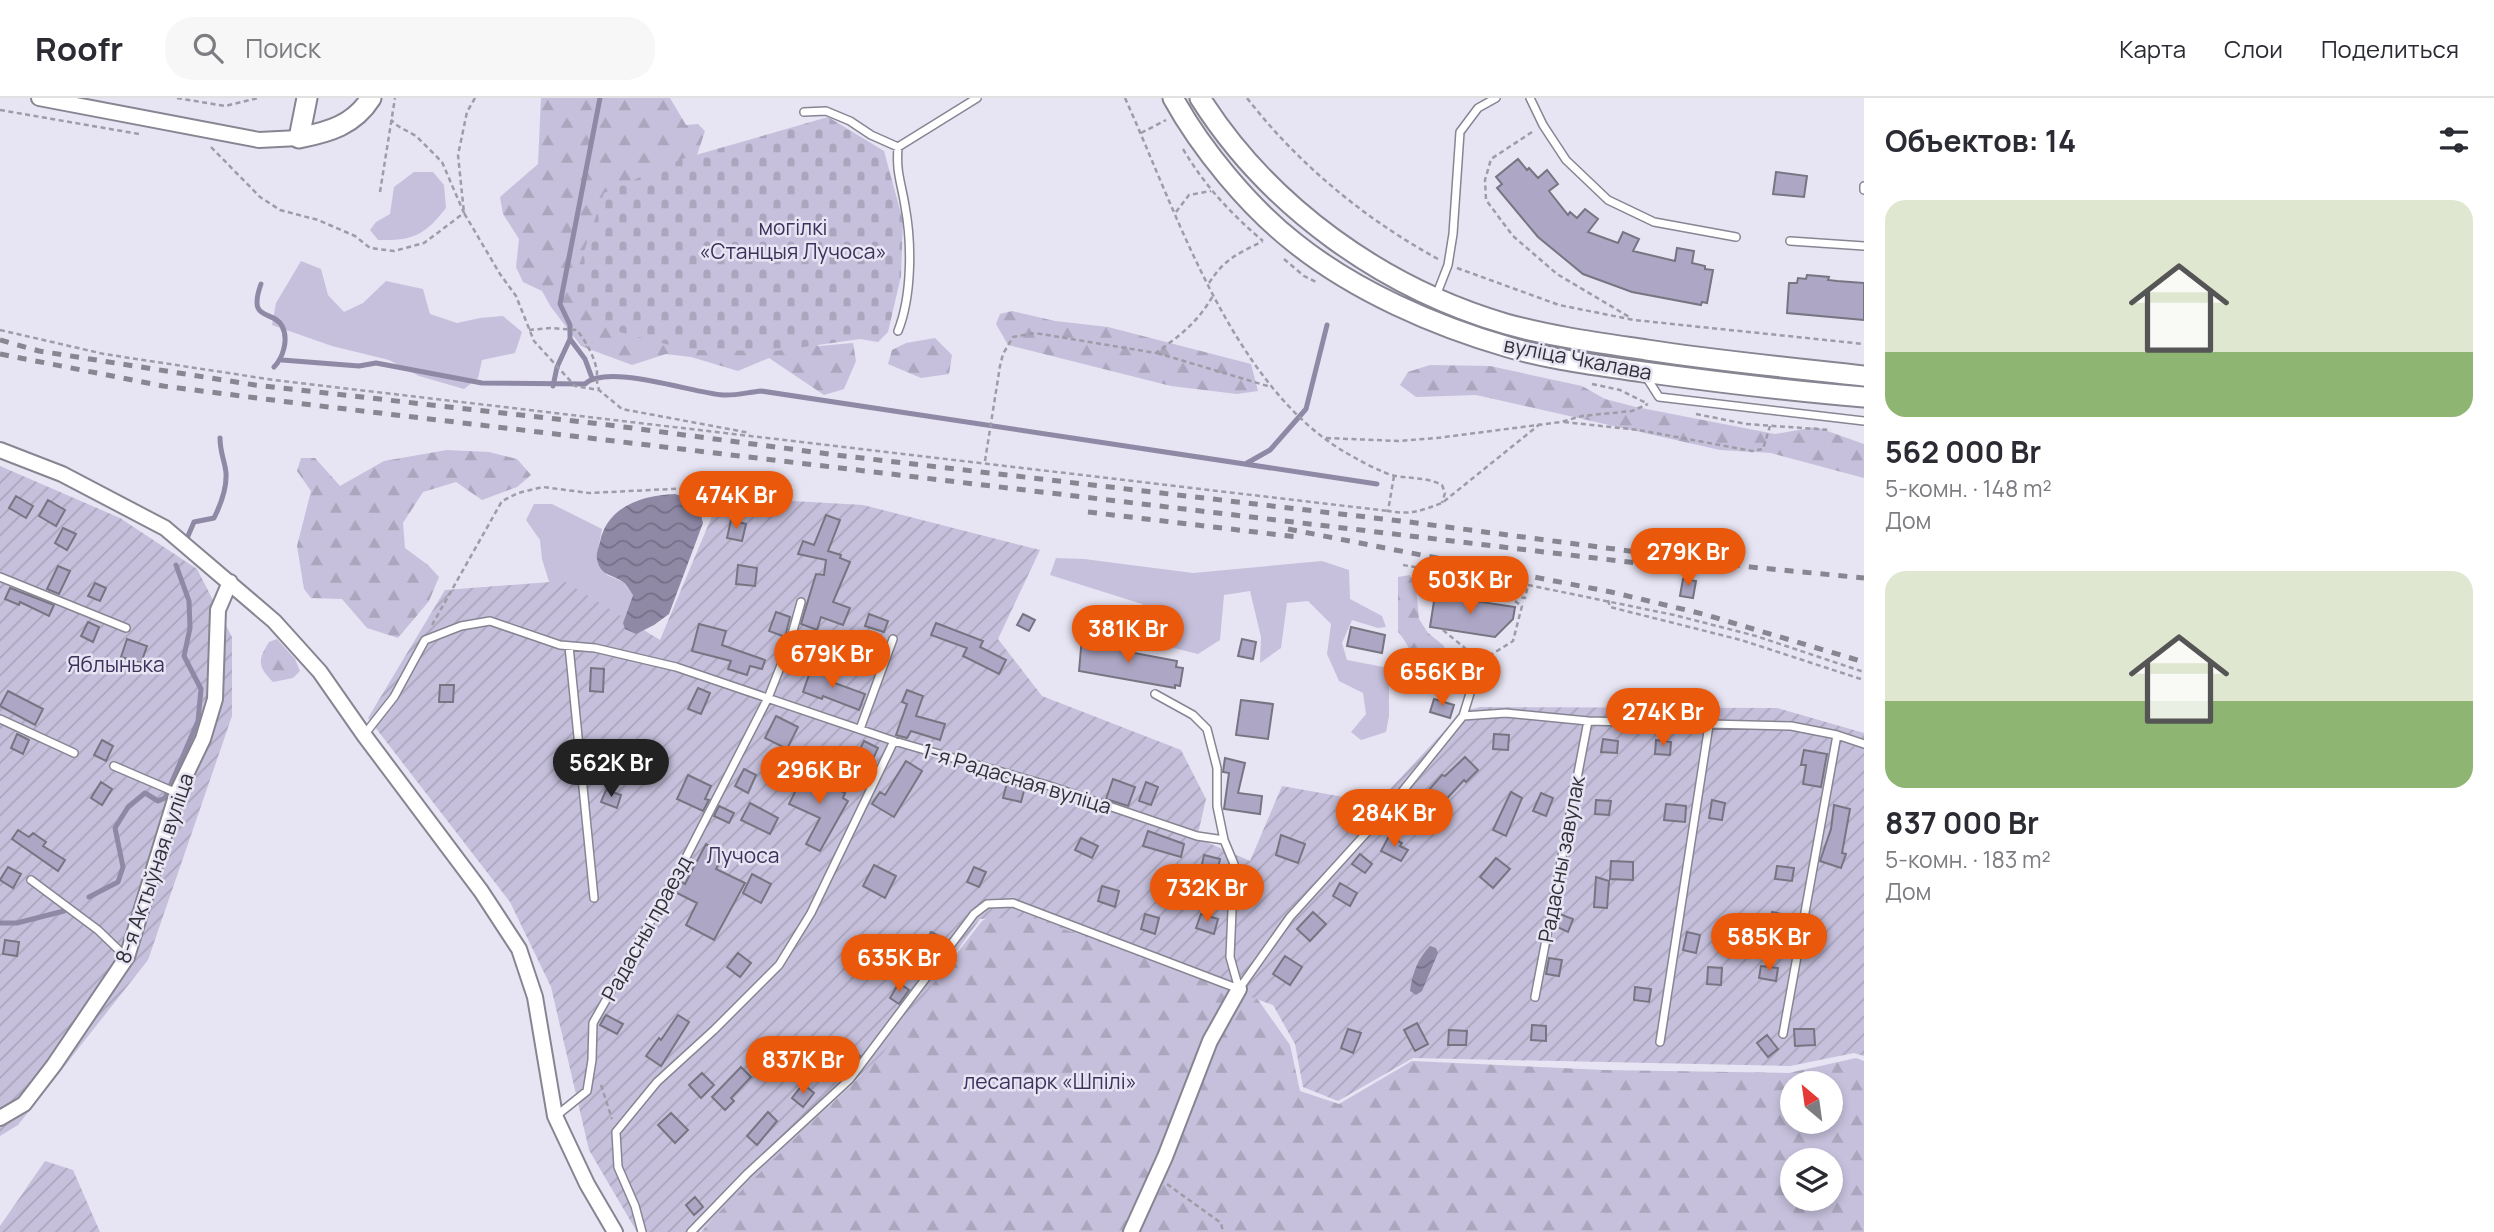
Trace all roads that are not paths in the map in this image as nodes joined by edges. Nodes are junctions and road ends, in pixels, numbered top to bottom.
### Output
1 (39, 98) edge
2 (307, 98) edge
3 (371, 98) edge
4 (977, 98) edge
5 (1173, 98) edge
6 (1200, 98) edge
7 (1496, 98) edge
8 (1530, 98) edge
9 (804, 112) dead end
10 (299, 138) junction
11 (898, 147) junction
12 (1736, 237) dead end
13 (1790, 241) dead end
14 (1864, 246) edge
15 (1436, 297) junction
16 (1425, 318) junction
17 (898, 331) dead end
18 (1643, 372) junction
19 (1864, 376) edge
20 (1864, 397) edge
21 (1864, 421) edge
22 (0, 450) edge
23 (0, 577) edge
24 (230, 582) junction
25 (801, 602) dead end
26 (126, 628) dead end
27 (893, 639) dead end
28 (569, 646) junction
29 (1480, 661) road end
30 (1155, 694) dead end
31 (768, 698) junction
32 (1463, 716) junction
33 (0, 719) edge
34 (1588, 721) junction
35 (1709, 725) junction
36 (860, 729) junction
37 (364, 735) junction
38 (1837, 735) junction
39 (894, 741) junction
40 (1864, 744) edge
41 (74, 753) dead end
42 (114, 766) dead end
43 (175, 792) junction
44 (1224, 840) junction
45 (31, 880) dead end
46 (594, 898) dead end
47 (127, 957) junction
48 (1239, 989) junction
49 (1535, 997) dead end
50 (1783, 1034) dead end
51 (1660, 1042) dead end
52 (555, 1116) junction
53 (0, 1118) edge
54 (615, 1232) edge
55 (642, 1232) edge
56 (691, 1232) edge
57 (1131, 1232) edge

1 - 10 street
2 - 10 main road
3 - 10 main road
4 - 11 lane
5 - 16 main road, вуліца Чкалава
6 - 15 main road, вуліца Чкалава
7 - 15 lane
8 - 12 lane
9 - 11 lane
11 - 17 lane
13 - 14 lane
15 - 16 street
15 - 19 main road, вуліца Чкалава
16 - 18 main road, вуліца Чкалава
18 - 20 main road, вуліца Чкалава
18 - 21 lane
22 - 24 street
23 - 26 lane
24 - 37 street
24 - 43 street, 8-я Актыўная вуліца
25 - 31 lane, Радасны праезд
27 - 36 lane
28 - 31 lane, 1-я Радасная вуліца
28 - 37 lane, 1-я Радасная вуліца
28 - 46 lane
29 - 32 lane
30 - 44 lane
31 - 36 lane, 1-я Радасная вуліца
31 - 52 lane, Радасны праезд
32 - 34 lane
32 - 48 lane
33 - 41 lane
34 - 35 lane
34 - 49 lane, Радасны завулак
35 - 38 lane
35 - 51 lane
36 - 39 lane, 1-я Радасная вуліца
37 - 52 street
38 - 40 lane
38 - 50 lane
39 - 44 lane, 1-я Радасная вуліца
39 - 55 lane
42 - 43 lane
43 - 47 street, 8-я Актыўная вуліца
44 - 48 lane
45 - 47 lane
47 - 53 street, 8-я Актыўная вуліца
48 - 56 lane
48 - 57 street
52 - 54 street

